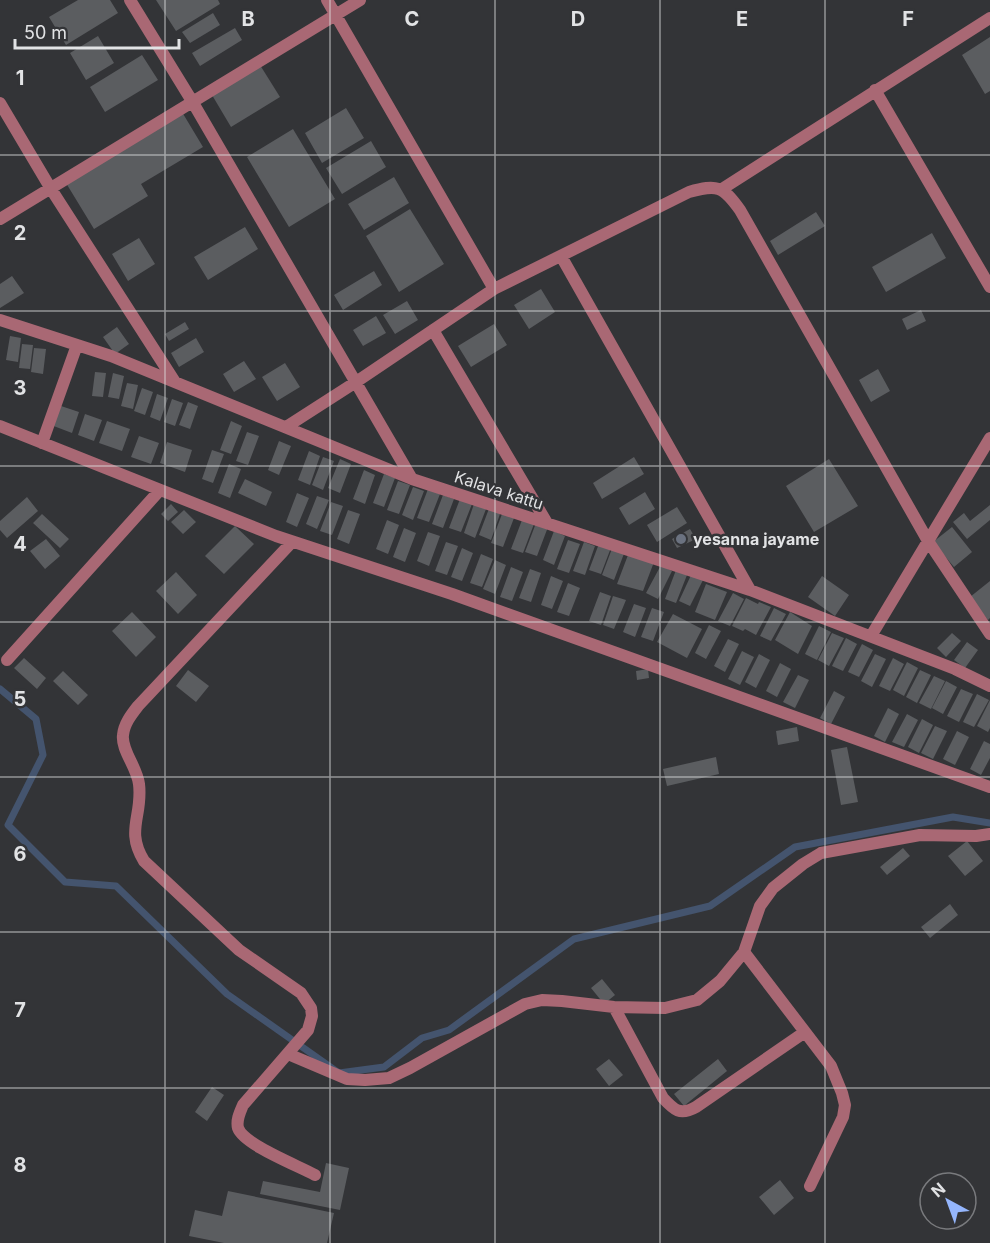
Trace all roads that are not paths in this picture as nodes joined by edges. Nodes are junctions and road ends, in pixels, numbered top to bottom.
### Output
1 (130, 0) edge
2 (327, 0) edge
3 (360, 0) edge
4 (336, 14) junction
5 (990, 18) edge
6 (875, 90) junction
7 (192, 101) junction
8 (0, 103) edge
9 (51, 189) junction
10 (722, 189) junction
11 (0, 219) edge
12 (561, 256) junction
13 (990, 287) edge
14 (494, 289) junction
15 (0, 320) edge
16 (433, 330) junction
17 (77, 345) junction
18 (175, 382) junction
19 (356, 382) junction
20 (0, 426) edge
21 (286, 427) junction
22 (989, 440) edge
23 (42, 443) junction
24 (412, 479) junction
25 (160, 490) junction
26 (547, 523) junction
27 (928, 541) junction
28 (292, 542) junction
29 (750, 590) junction
30 (990, 634) edge
31 (871, 636) junction
32 (7, 660) dead end
33 (990, 686) edge
34 (990, 786) edge
35 (990, 834) edge
36 (744, 952) junction
37 (614, 1007) junction
38 (805, 1032) junction
39 (289, 1053) junction
40 (315, 1175) dead end
41 (810, 1186) dead end

1 - 7 street
2 - 4 street
3 - 4 street
4 - 7 street
4 - 14 street
5 - 6 street
6 - 10 street
6 - 13 street
7 - 9 street
7 - 19 street
8 - 9 street
9 - 11 street
9 - 18 street
10 - 12 street
10 - 27 street
12 - 14 street
12 - 29 street
14 - 16 street
15 - 17 street, Kalava kattu
16 - 19 street
16 - 26 street
17 - 18 street, Kalava kattu
17 - 23 street
18 - 21 street, Kalava kattu
19 - 21 street
19 - 24 street
20 - 23 street
21 - 24 street, Kalava kattu
22 - 27 street
23 - 25 street
24 - 26 street, Kalava kattu
25 - 28 street
25 - 32 street
26 - 29 street, Kalava kattu
27 - 30 street
27 - 31 street
28 - 34 street
28 - 39 street
29 - 31 street, Kalava kattu
31 - 33 street, Kalava kattu
35 - 36 street
36 - 37 street
36 - 38 street
37 - 38 street
37 - 39 street
38 - 41 street
39 - 40 street

